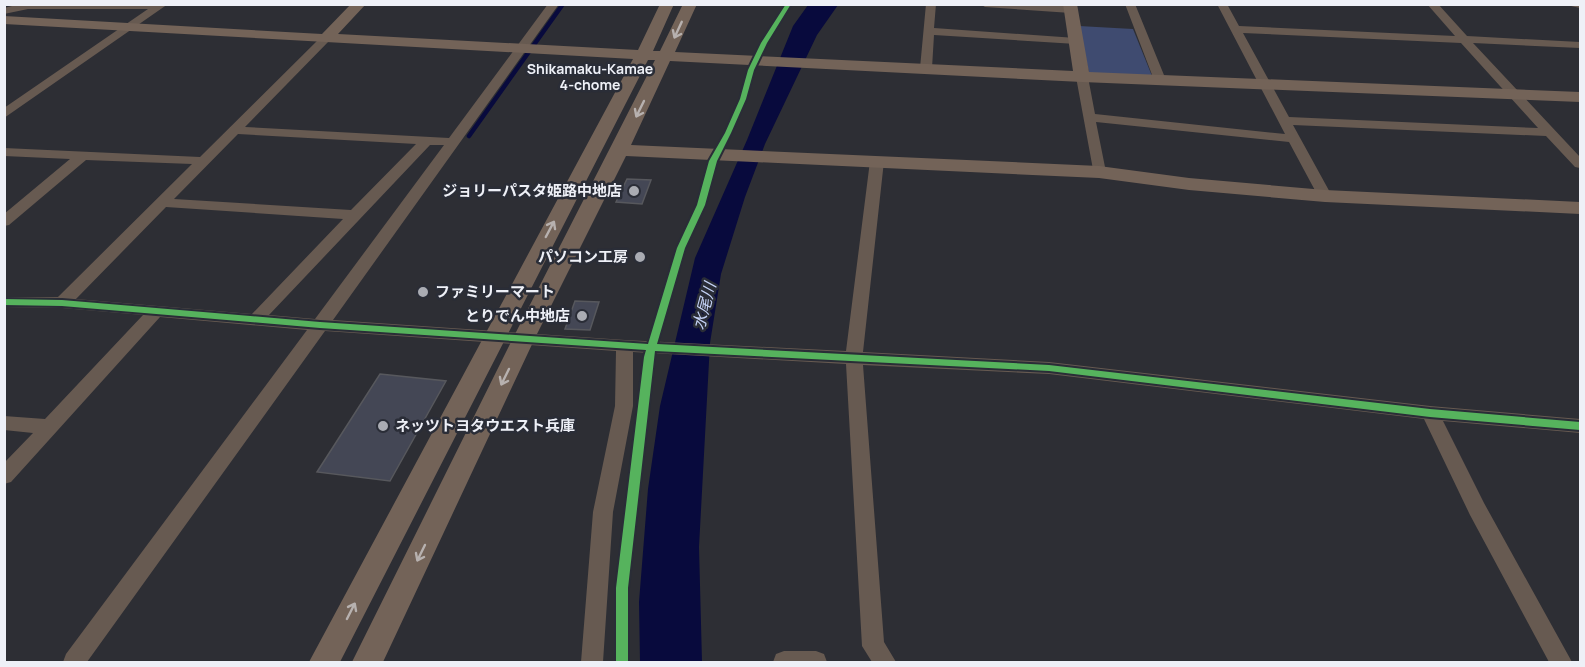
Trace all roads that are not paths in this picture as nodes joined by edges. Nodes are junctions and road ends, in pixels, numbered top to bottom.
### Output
1 (359, 4) edge
2 (555, 4) edge
3 (667, 4) edge
4 (690, 4) edge
5 (931, 4) edge
6 (985, 4) edge
7 (1130, 4) edge
8 (1222, 4) edge
9 (1432, 4) edge
10 (1567, 4) edge
11 (163, 5) edge
12 (1581, 5) edge
13 (1071, 7) edge
14 (4, 11) edge
15 (4, 20) edge
16 (127, 27) junction
17 (1235, 29) junction
18 (928, 31) junction
19 (326, 38) junction
20 (1463, 40) junction
21 (1076, 41) junction
22 (1581, 45) edge
23 (521, 50) junction
24 (654, 56) junction
25 (926, 68) junction
26 (1082, 77) junction
27 (1160, 80) junction
28 (1266, 85) junction
29 (1513, 94) junction
30 (1581, 97) edge
31 (4, 114) edge
32 (1089, 117) junction
33 (1286, 122) junction
34 (234, 130) junction
35 (1550, 132) junction
36 (1294, 138) junction
37 (425, 142) junction
38 (454, 142) junction
39 (620, 150) junction
40 (4, 152) edge
41 (82, 156) junction
42 (202, 161) junction
43 (877, 161) junction
44 (1581, 164) edge
45 (1099, 172) junction
46 (1325, 196) junction
47 (161, 202) junction
48 (1581, 208) edge
49 (355, 215) junction
50 (4, 222) edge
51 (4, 302) edge
52 (62, 303) junction
53 (156, 311) junction
54 (255, 320) junction
55 (320, 325) junction
56 (493, 336) junction
57 (524, 338) junction
58 (625, 346) junction
59 (854, 358) junction
60 (1430, 412) junction
61 (4, 423) edge
62 (1581, 426) edge
63 (51, 427) junction
64 (4, 476) edge
65 (74, 663) edge
66 (324, 663) edge
67 (368, 663) edge
68 (592, 663) edge
69 (784, 663) edge
70 (816, 663) edge
71 (885, 663) edge
72 (1561, 663) edge

1 - 19 street
2 - 23 street
3 - 24 street
4 -> 24 street
5 - 18 street
6 - 13 street
7 - 27 street
8 - 17 street
9 - 20 street
10 - 12 street
11 - 14 street
11 - 16 street
13 - 21 street
15 - 16 street
16 - 19 street
16 - 31 street
17 - 20 street
17 - 28 street
18 - 21 street
18 - 25 street
19 - 23 street
19 - 34 street
20 - 22 street
20 - 29 street
21 - 26 street
23 - 24 street
23 - 38 street
24 - 25 street
24 -> 39 street
56 -> 24 street
25 - 26 street
26 - 27 street
26 - 32 street
27 - 28 street
28 - 29 street
28 - 33 street
29 - 30 street
29 - 35 street
32 - 36 street
32 - 45 street
33 - 35 street
33 - 36 street
34 - 37 street
34 - 42 street
35 - 44 street
36 - 46 street
37 - 38 street
37 - 49 street
38 - 55 street
39 - 43 street
39 - 57 street
40 - 41 street
41 - 42 street
41 - 50 street
42 - 47 street
43 - 45 street
43 - 59 street
45 - 46 street
46 - 48 street
47 - 49 street
47 - 52 street
49 - 54 street
51 - 52 street
52 - 53 street
53 - 54 street
53 - 63 street
54 - 55 street
55 - 56 street
55 - 65 street
56 - 57 street
66 -> 56 street
57 - 58 street
57 -> 67 street
58 - 59 street
58 - 68 street
59 - 60 street
59 - 71 street
60 - 62 street
60 - 72 street
61 - 63 street
63 - 64 street
69 - 70 street

